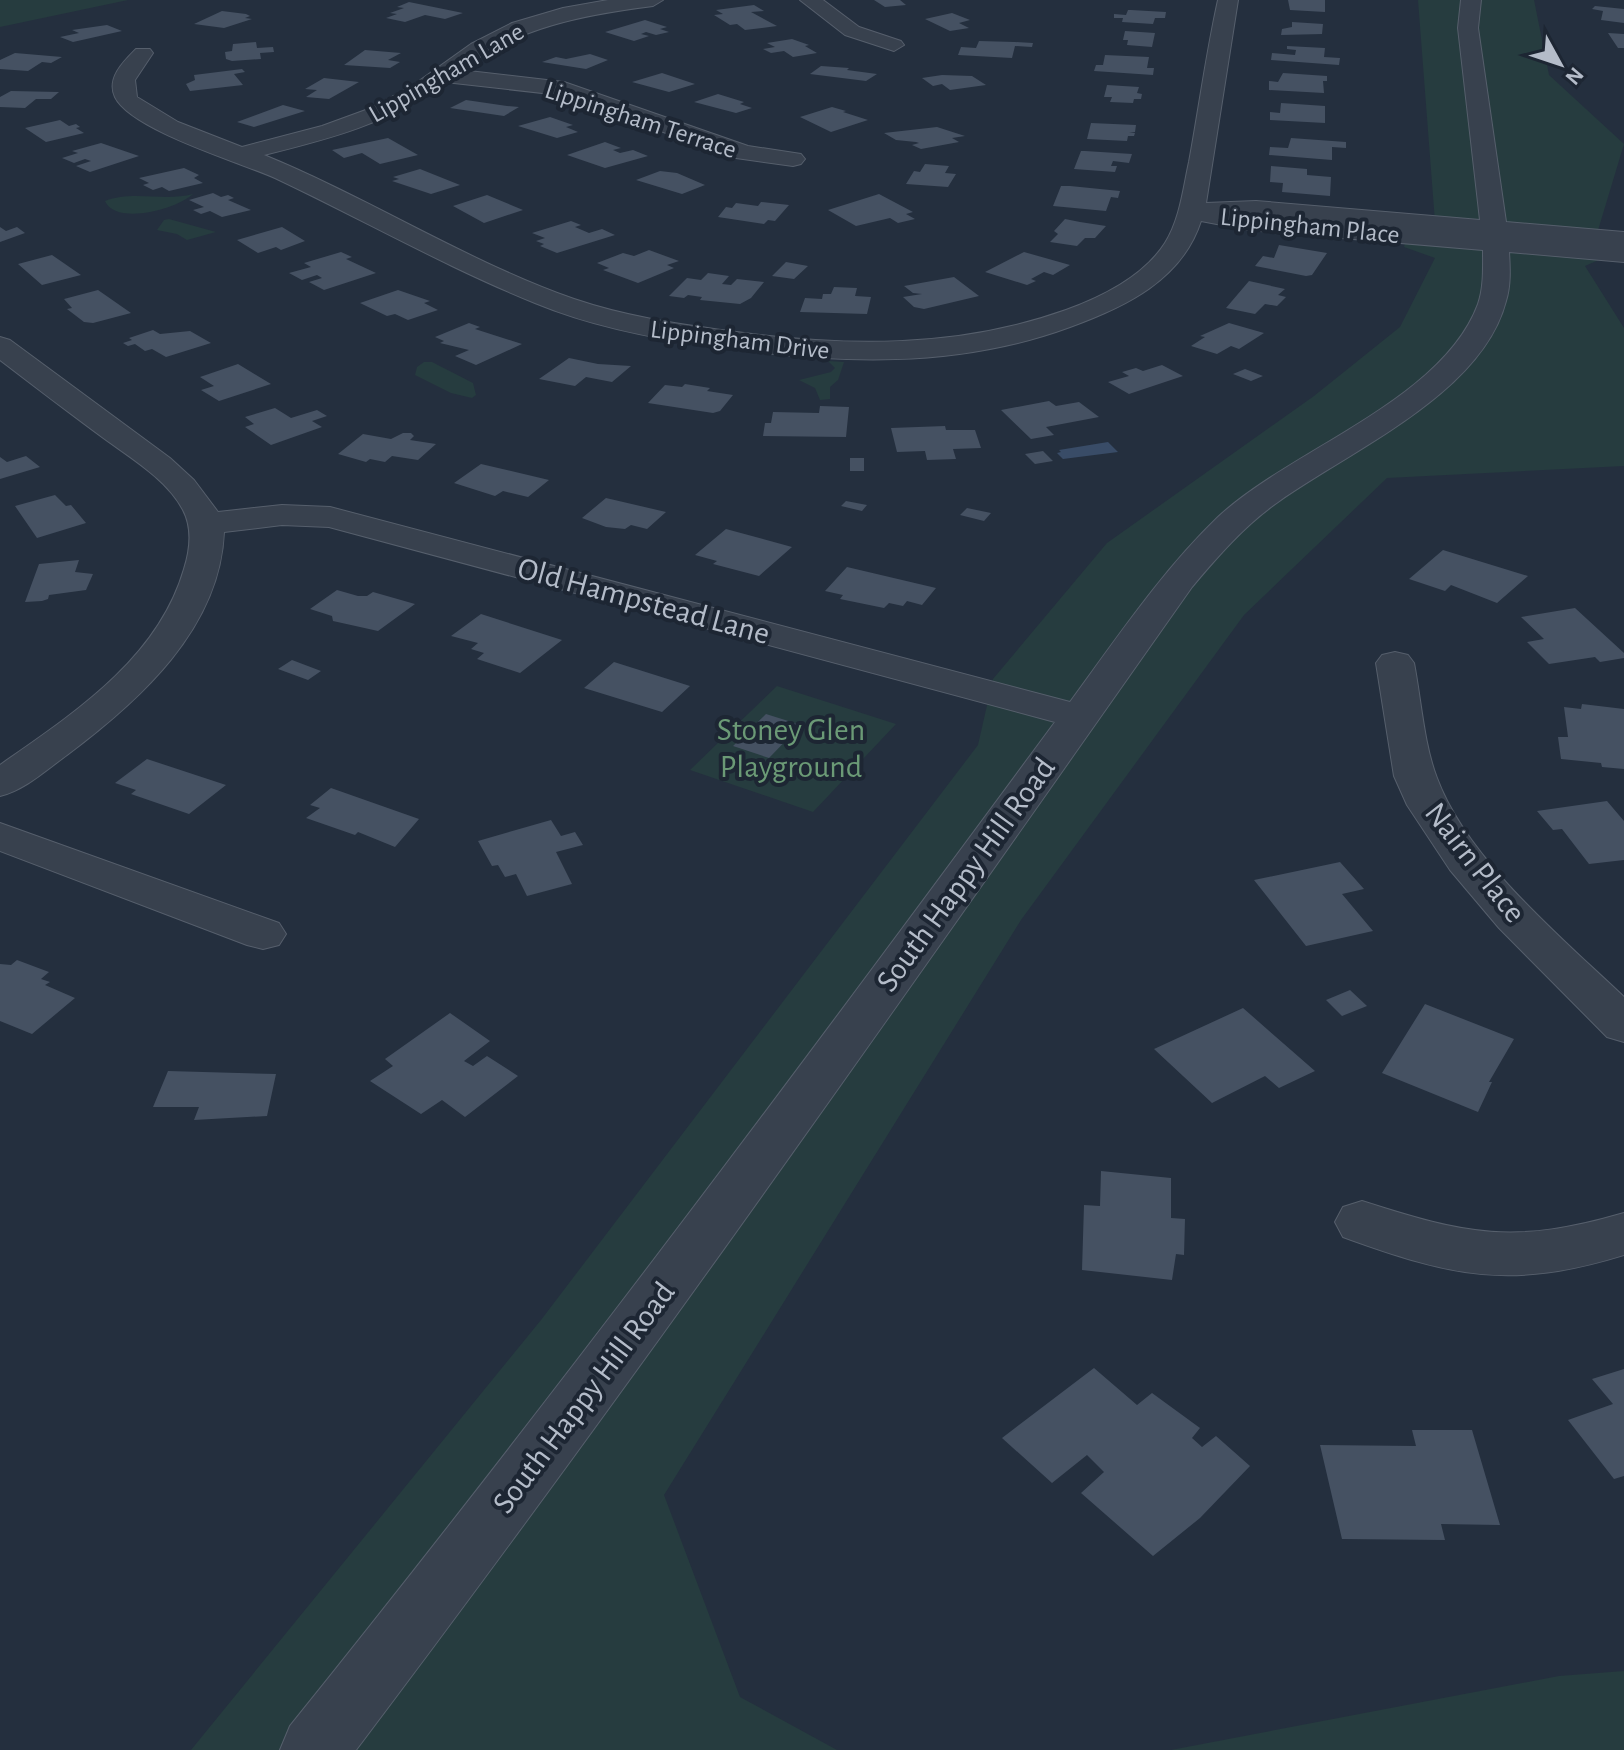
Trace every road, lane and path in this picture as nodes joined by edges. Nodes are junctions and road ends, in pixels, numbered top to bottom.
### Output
1 (653, 0) edge
2 (810, 0) edge
3 (1228, 0) edge
4 (1471, 0) edge
5 (894, 45) dead end
6 (143, 53) dead end
7 (441, 75) junction
8 (242, 154) junction
9 (793, 159) dead end
10 (1190, 211) junction
11 (1495, 234) junction
12 (1624, 240) edge
13 (1624, 254) edge
14 (0, 346) edge
15 (207, 524) junction
16 (1395, 663) dead end
17 (1078, 716) junction
18 (0, 784) edge
19 (0, 836) edge
20 (263, 934) dead end
21 (1624, 1025) edge
22 (1362, 1222) dead end
23 (1624, 1234) edge
24 (314, 1750) edge

1 - 7 street, Lippingham Lane
2 - 5 street
3 - 10 street, Lippingham Drive
4 - 11 street, South Happy Hill Road
6 - 8 street, Lippingham Drive
7 - 8 street, Lippingham Lane
7 - 9 street, Lippingham Terrace
8 - 10 street, Lippingham Drive
10 - 11 street, Lippingham Place
11 - 12 street
11 - 13 street
11 - 17 street, South Happy Hill Road
14 - 15 street
15 - 17 street, Old Hampstead Lane
15 - 18 street
16 - 21 street, Nairn Place
17 - 24 street, South Happy Hill Road
19 - 20 street
22 - 23 street

